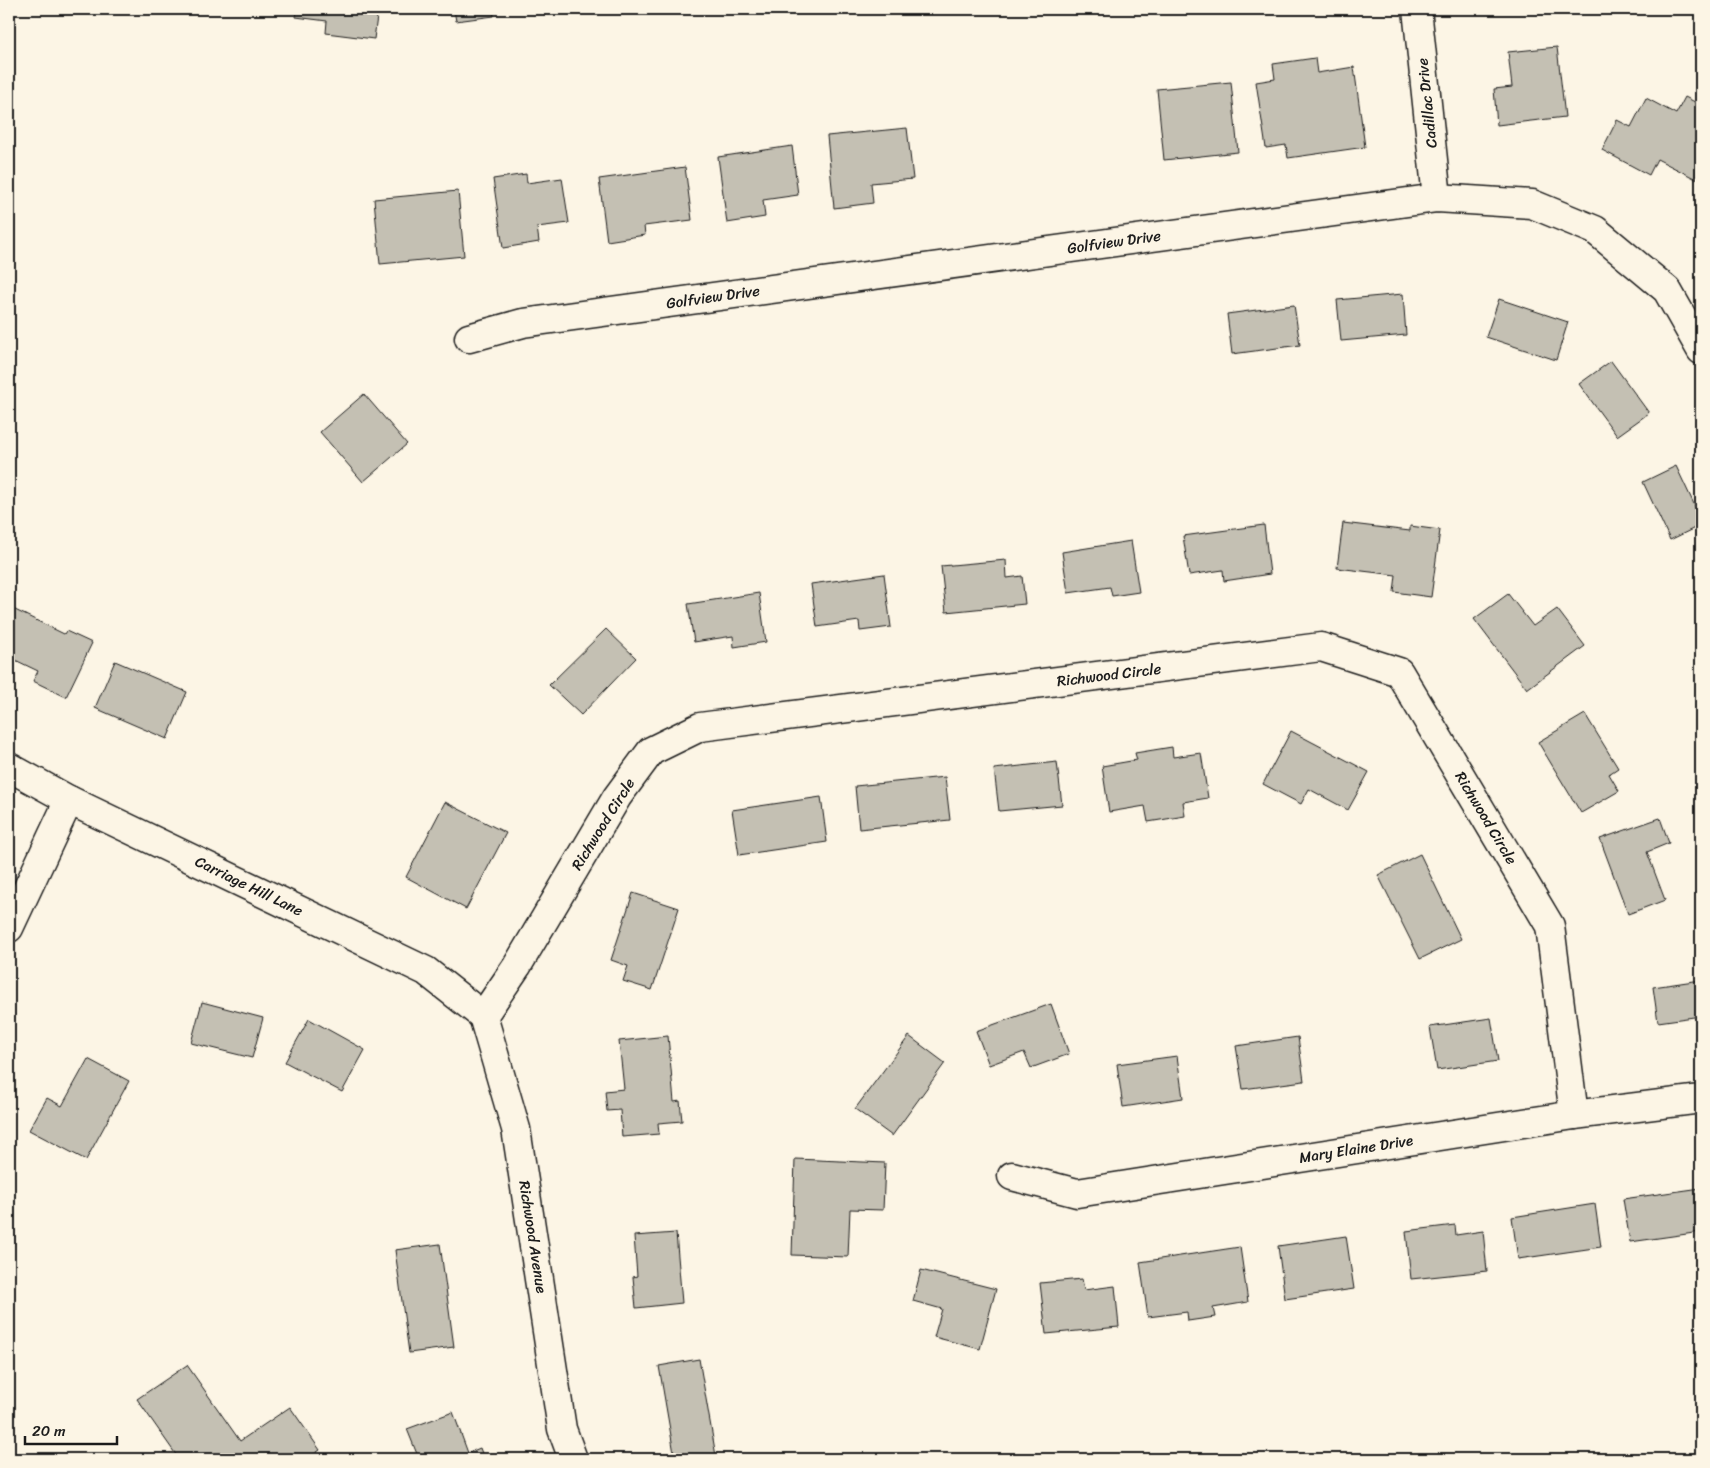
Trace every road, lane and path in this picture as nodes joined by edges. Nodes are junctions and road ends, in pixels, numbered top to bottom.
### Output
1 (1417, 9) edge
2 (1437, 198) junction
3 (469, 338) dead end
4 (1701, 350) edge
5 (9, 767) edge
6 (69, 800) junction
7 (9, 928) edge
8 (483, 1016) junction
9 (1701, 1099) edge
10 (1574, 1115) junction
11 (1012, 1176) dead end
12 (573, 1459) edge

1 - 2 street, Cadillac Drive
2 - 3 street, Golfview Drive
2 - 4 street, Golfview Drive
5 - 6 street, Carriage Hill Lane
6 - 7 street
6 - 8 street, Carriage Hill Lane
8 - 10 street, Richwood Circle
8 - 12 street, Richwood Avenue
9 - 10 street, Mary Elaine Drive
10 - 11 street, Mary Elaine Drive

